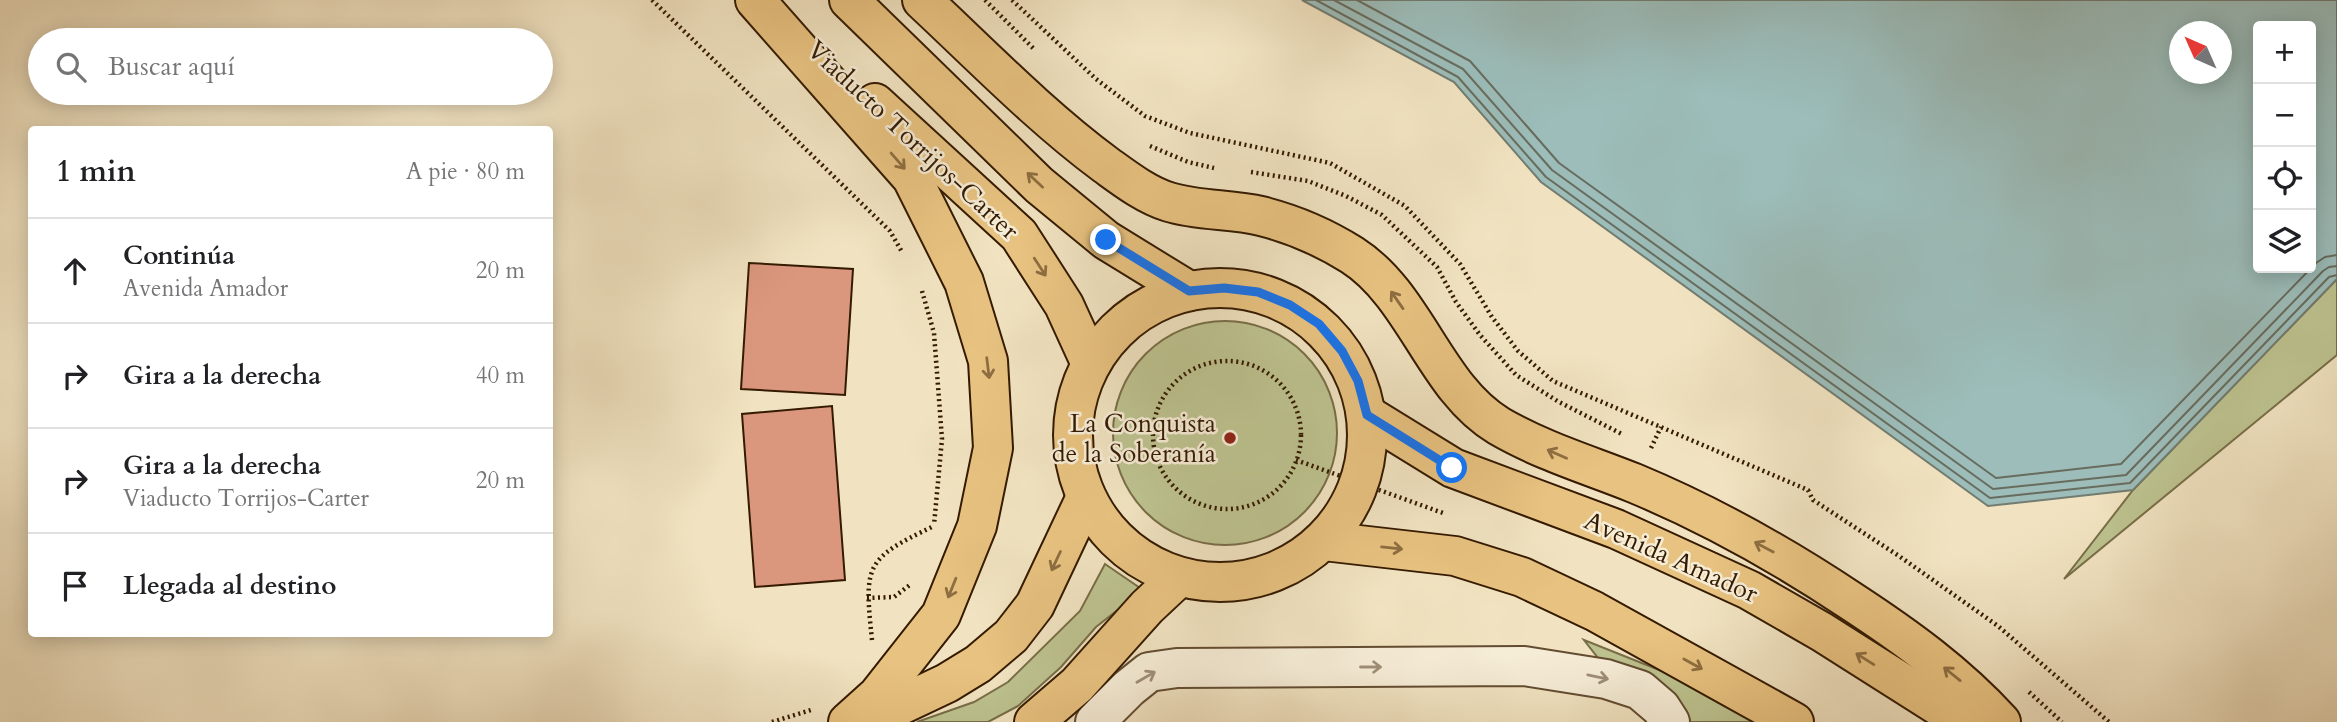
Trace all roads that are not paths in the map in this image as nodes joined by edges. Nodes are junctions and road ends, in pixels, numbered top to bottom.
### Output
1 (755, 0) edge
2 (762, 0) edge
3 (849, 0) edge
4 (922, 0) edge
5 (1189, 291) junction
6 (1091, 364) junction
7 (1367, 415) junction
8 (1085, 499) junction
9 (1324, 541) junction
10 (1178, 578) junction
11 (872, 709) edge
12 (848, 722) edge
13 (1034, 722) edge
14 (1095, 722) edge
15 (1670, 722) edge
16 (1794, 722) edge
17 (1964, 722) edge
18 (2001, 722) edge

1 -> 11 main road
2 -> 6 main road, Viaducto Torrijos-Carter
5 -> 3 main road, Viaducto Torrijos-Carter
18 -> 4 main road
5 - 6 main road
5 - 7 main road
6 - 8 main road
7 - 9 main road
17 -> 7 main road, Avenida Amador
8 - 10 main road
8 -> 11 main road
9 - 10 main road
9 -> 16 main road
10 - 13 main road
11 - 12 main road
14 -> 15 lane

